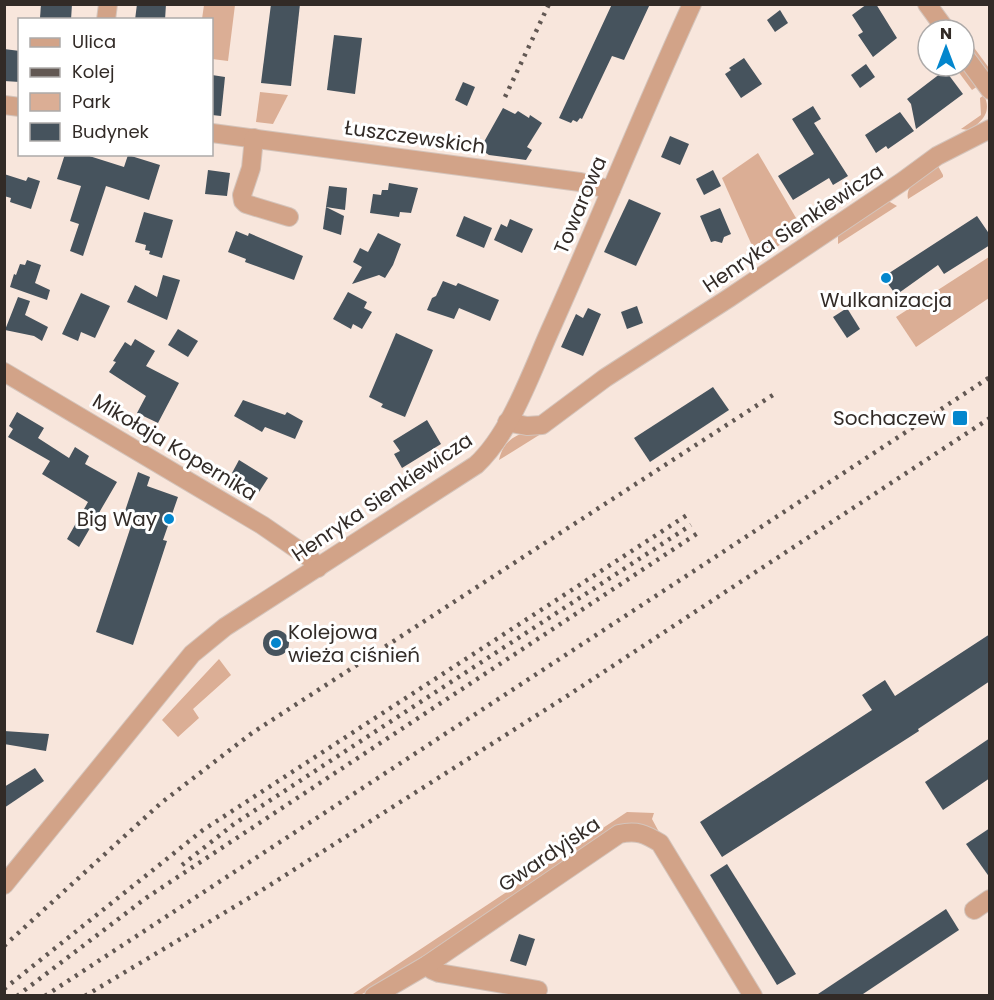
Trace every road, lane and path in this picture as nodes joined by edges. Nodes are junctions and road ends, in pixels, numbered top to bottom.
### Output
1 (692, 4) edge
2 (927, 4) edge
3 (937, 18) edge
4 (976, 71) edge
5 (990, 90) edge
6 (990, 129) edge
7 (213, 132) edge
8 (254, 138) junction
9 (611, 190) junction
10 (289, 217) dead end
11 (5, 374) edge
12 (507, 422) junction
13 (318, 568) junction
14 (4, 885) edge
15 (990, 899) edge
16 (974, 910) dead end
17 (427, 965) junction
18 (538, 990) dead end
19 (378, 995) edge
20 (753, 996) edge

1 - 9 street, Towarowa
2 - 3 street
4 - 5 street
6 - 12 street, Henryka Sienkiewicza
7 - 8 street, Łuszczewskich
8 - 9 street, Łuszczewskich
8 - 10 street
9 - 12 street, Towarowa
11 - 13 street, Mikołaja Kopernika
12 - 13 street, Henryka Sienkiewicza
13 - 14 street, Henryka Sienkiewicza
15 - 16 street
17 - 18 street
17 - 19 street, Gwardyjska
17 - 20 street, Gwardyjska

